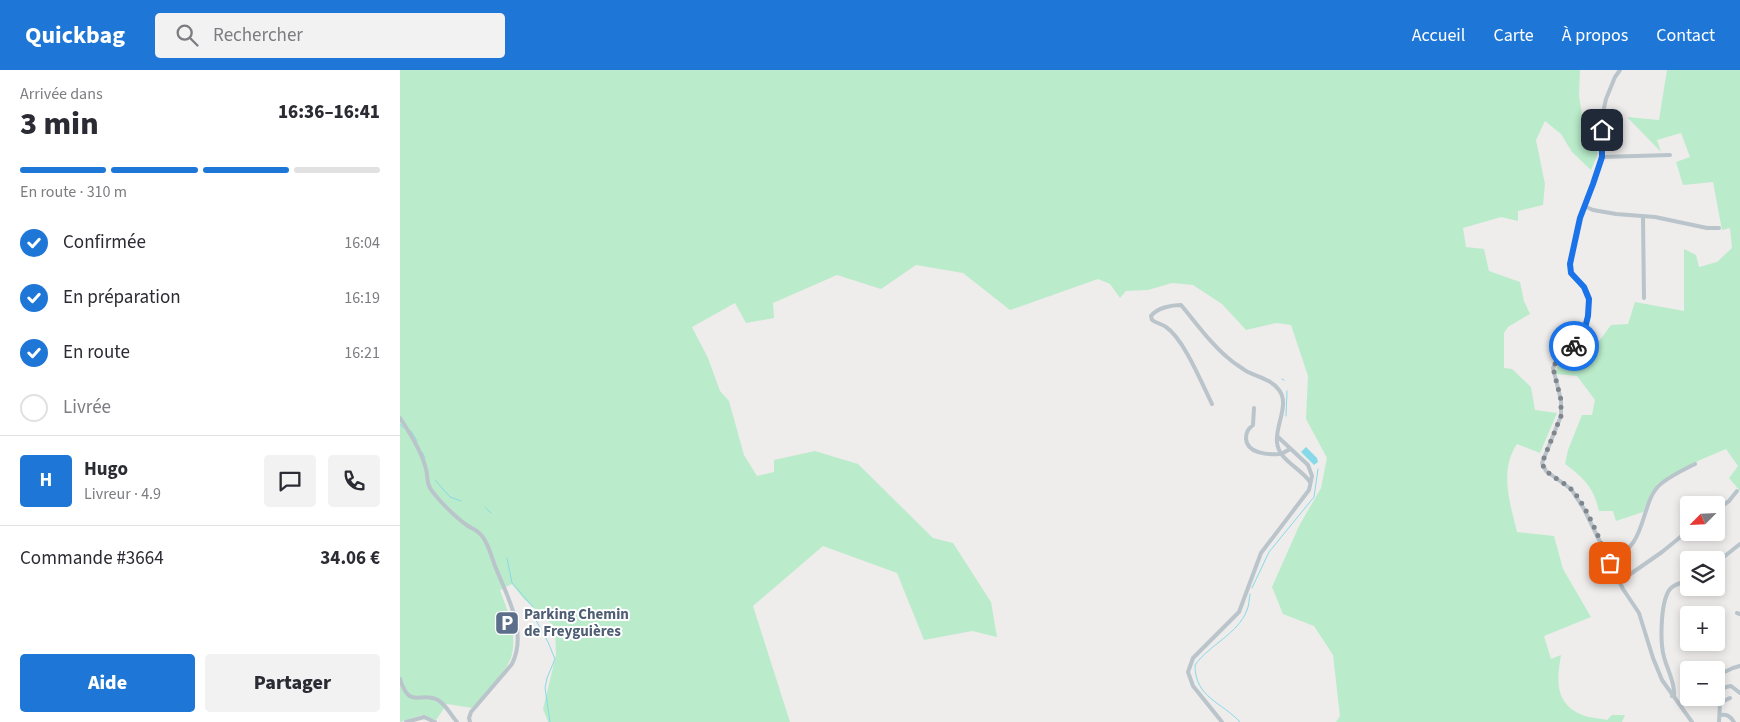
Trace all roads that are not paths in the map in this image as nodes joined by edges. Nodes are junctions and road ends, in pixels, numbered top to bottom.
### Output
1 (1620, 70) edge
2 (1670, 155) dead end
3 (1602, 157) junction
4 (1584, 206) junction
5 (1643, 217) junction
6 (1720, 228) dead end
7 (1644, 298) dead end
8 (1212, 404) dead end
9 (1254, 408) dead end
10 (400, 418) edge
11 (1277, 436) junction
12 (1290, 448) junction
13 (1281, 454) junction
14 (1696, 464) dead end
15 (1310, 482) junction
16 (1738, 491) dead end
17 (1725, 504) edge
18 (1680, 537) edge
19 (1740, 544) edge
20 (1725, 556) edge
21 (1610, 563) junction
22 (1619, 582) junction
23 (1680, 584) edge
24 (1740, 666) edge
25 (1725, 672) edge
26 (400, 679) edge
27 (1725, 688) edge
28 (1740, 693) edge
29 (1672, 696) junction
30 (1730, 698) dead end
31 (1725, 700) edge
32 (1720, 706) edge
33 (1720, 715) junction
34 (406, 722) edge
35 (435, 722) edge
36 (457, 722) edge
37 (470, 722) edge
38 (1222, 722) edge
39 (1692, 722) edge
40 (1719, 722) edge
41 (1734, 722) edge

1 - 3 street
2 - 3 street
3 - 4 street
4 - 5 street
4 - 21 street
5 - 6 street
5 - 7 street
8 - 11 street
9 - 13 street
10 - 37 street
11 - 12 street
11 - 13 street
12 - 13 street
12 - 15 street
13 - 15 street
14 - 21 street
15 - 38 street
16 - 17 street
18 - 22 street
19 - 20 street
21 - 22 street
22 - 29 street
23 - 29 street
24 - 25 street
26 - 36 street
27 - 28 street
29 - 39 street
30 - 31 street
32 - 33 street
33 - 40 street
33 - 41 street
34 - 35 street

